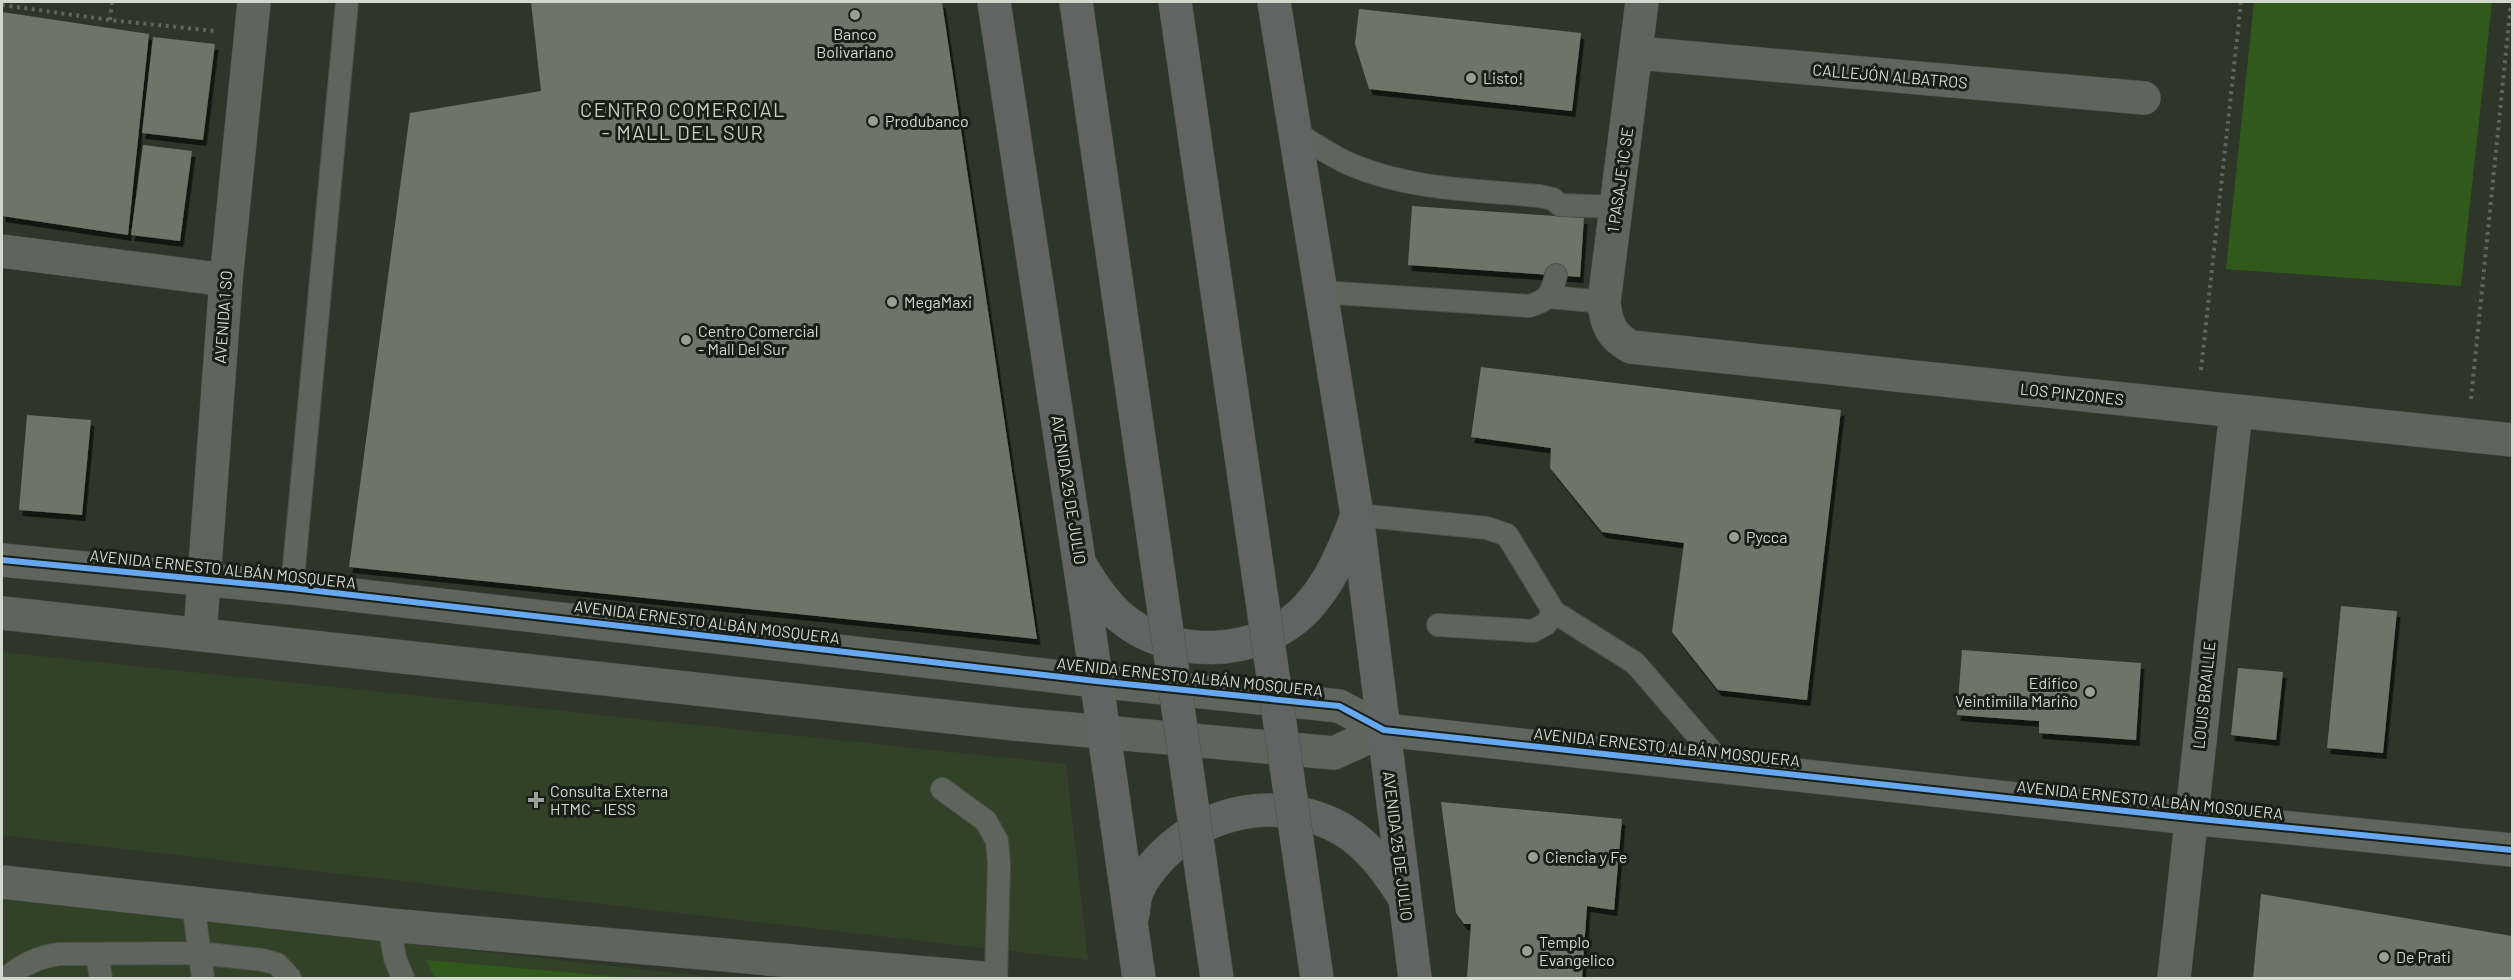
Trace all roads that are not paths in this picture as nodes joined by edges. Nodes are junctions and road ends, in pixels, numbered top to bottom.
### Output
1 (254, 2) edge
2 (347, 2) edge
3 (994, 2) edge
4 (1076, 2) edge
5 (1174, 2) edge
6 (1274, 2) edge
7 (1642, 2) edge
8 (1636, 53) junction
9 (2144, 98) dead end
10 (1296, 133) junction
11 (1616, 207) junction
12 (2, 251) edge
13 (1556, 275) dead end
14 (226, 280) junction
15 (1322, 292) junction
16 (1550, 297) junction
17 (1604, 302) junction
18 (1631, 347) joint
19 (2236, 411) junction
20 (2512, 440) edge
21 (1357, 515) junction
22 (2, 560) edge
23 (1080, 565) junction
24 (204, 581) junction
25 (292, 588) junction
26 (1554, 612) junction
27 (2, 613) edge
28 (1438, 625) dead end
29 (200, 634) junction
30 (1096, 681) junction
31 (1384, 730) junction
32 (1104, 732) junction
33 (1725, 767) junction
34 (942, 789) dead end
35 (2190, 818) junction
36 (2512, 850) edge
37 (2, 882) edge
38 (1405, 898) junction
39 (193, 904) junction
40 (1131, 922) junction
41 (389, 925) junction
42 (198, 953) junction
43 (97, 955) junction
44 (791, 970) edge
45 (938, 976) edge
46 (7, 978) edge
47 (101, 978) edge
48 (202, 978) edge
49 (290, 978) edge
50 (403, 978) edge
51 (982, 978) edge
52 (996, 978) edge
53 (1139, 978) edge
54 (1217, 978) edge
55 (1317, 978) edge
56 (1415, 978) edge
57 (2174, 978) edge

1 - 14 street, AVENIDA 1 SO
2 - 25 lane
3 - 23 main road, AVENIDA 25 DE JULIO
4 - 54 main road, bridge
5 - 55 main road, bridge
6 - 10 main road, AVENIDA 25 DE JULIO
7 - 8 street, 1 PASAJE 1C SE
8 - 9 street, CALLEJÓN ALBATROS
8 - 11 street, 1 PASAJE 1C SE
10 - 11 lane
10 - 15 main road, AVENIDA 25 DE JULIO
11 - 17 street, 1 PASAJE 1C SE
12 - 14 street
13 - 16 lane
14 - 24 street, AVENIDA 1 SO
15 - 16 lane
15 - 21 main road, AVENIDA 25 DE JULIO
16 - 17 lane
17 - 18 street, 1 PASAJE 1C SE
18 - 19 street, LOS PINZONES
19 - 20 street, LOS PINZONES
19 - 35 street, LOUIS BRAILLE
21 - 23 main road
21 - 26 lane
21 - 31 main road, AVENIDA 25 DE JULIO
22 - 24 street, AVENIDA ERNESTO ALBÁN MOSQUERA
23 - 30 main road, AVENIDA 25 DE JULIO
24 - 25 street, AVENIDA ERNESTO ALBÁN MOSQUERA
24 - 29 street, AVENIDA 1 SO
25 - 30 street, AVENIDA ERNESTO ALBÁN MOSQUERA
26 - 28 lane
26 - 33 lane
27 - 29 street
29 - 32 street
30 - 31 street, AVENIDA ERNESTO ALBÁN MOSQUERA
30 - 32 main road, AVENIDA 25 DE JULIO
31 - 32 street
31 - 33 street, AVENIDA ERNESTO ALBÁN MOSQUERA
31 - 38 main road, AVENIDA 25 DE JULIO
32 - 40 main road, AVENIDA 25 DE JULIO
33 - 35 street, AVENIDA ERNESTO ALBÁN MOSQUERA
34 - 52 lane
35 - 36 street, AVENIDA ERNESTO ALBÁN MOSQUERA
35 - 57 street, LOUIS BRAILLE
37 - 39 street
38 - 40 main road
38 - 56 main road, AVENIDA 25 DE JULIO
39 - 41 street
39 - 42 lane
40 - 53 main road, AVENIDA 25 DE JULIO
41 - 44 street
41 - 50 lane
42 - 43 lane
42 - 48 lane
42 - 49 lane
43 - 46 lane
43 - 47 lane
44 - 45 street
45 - 51 street

